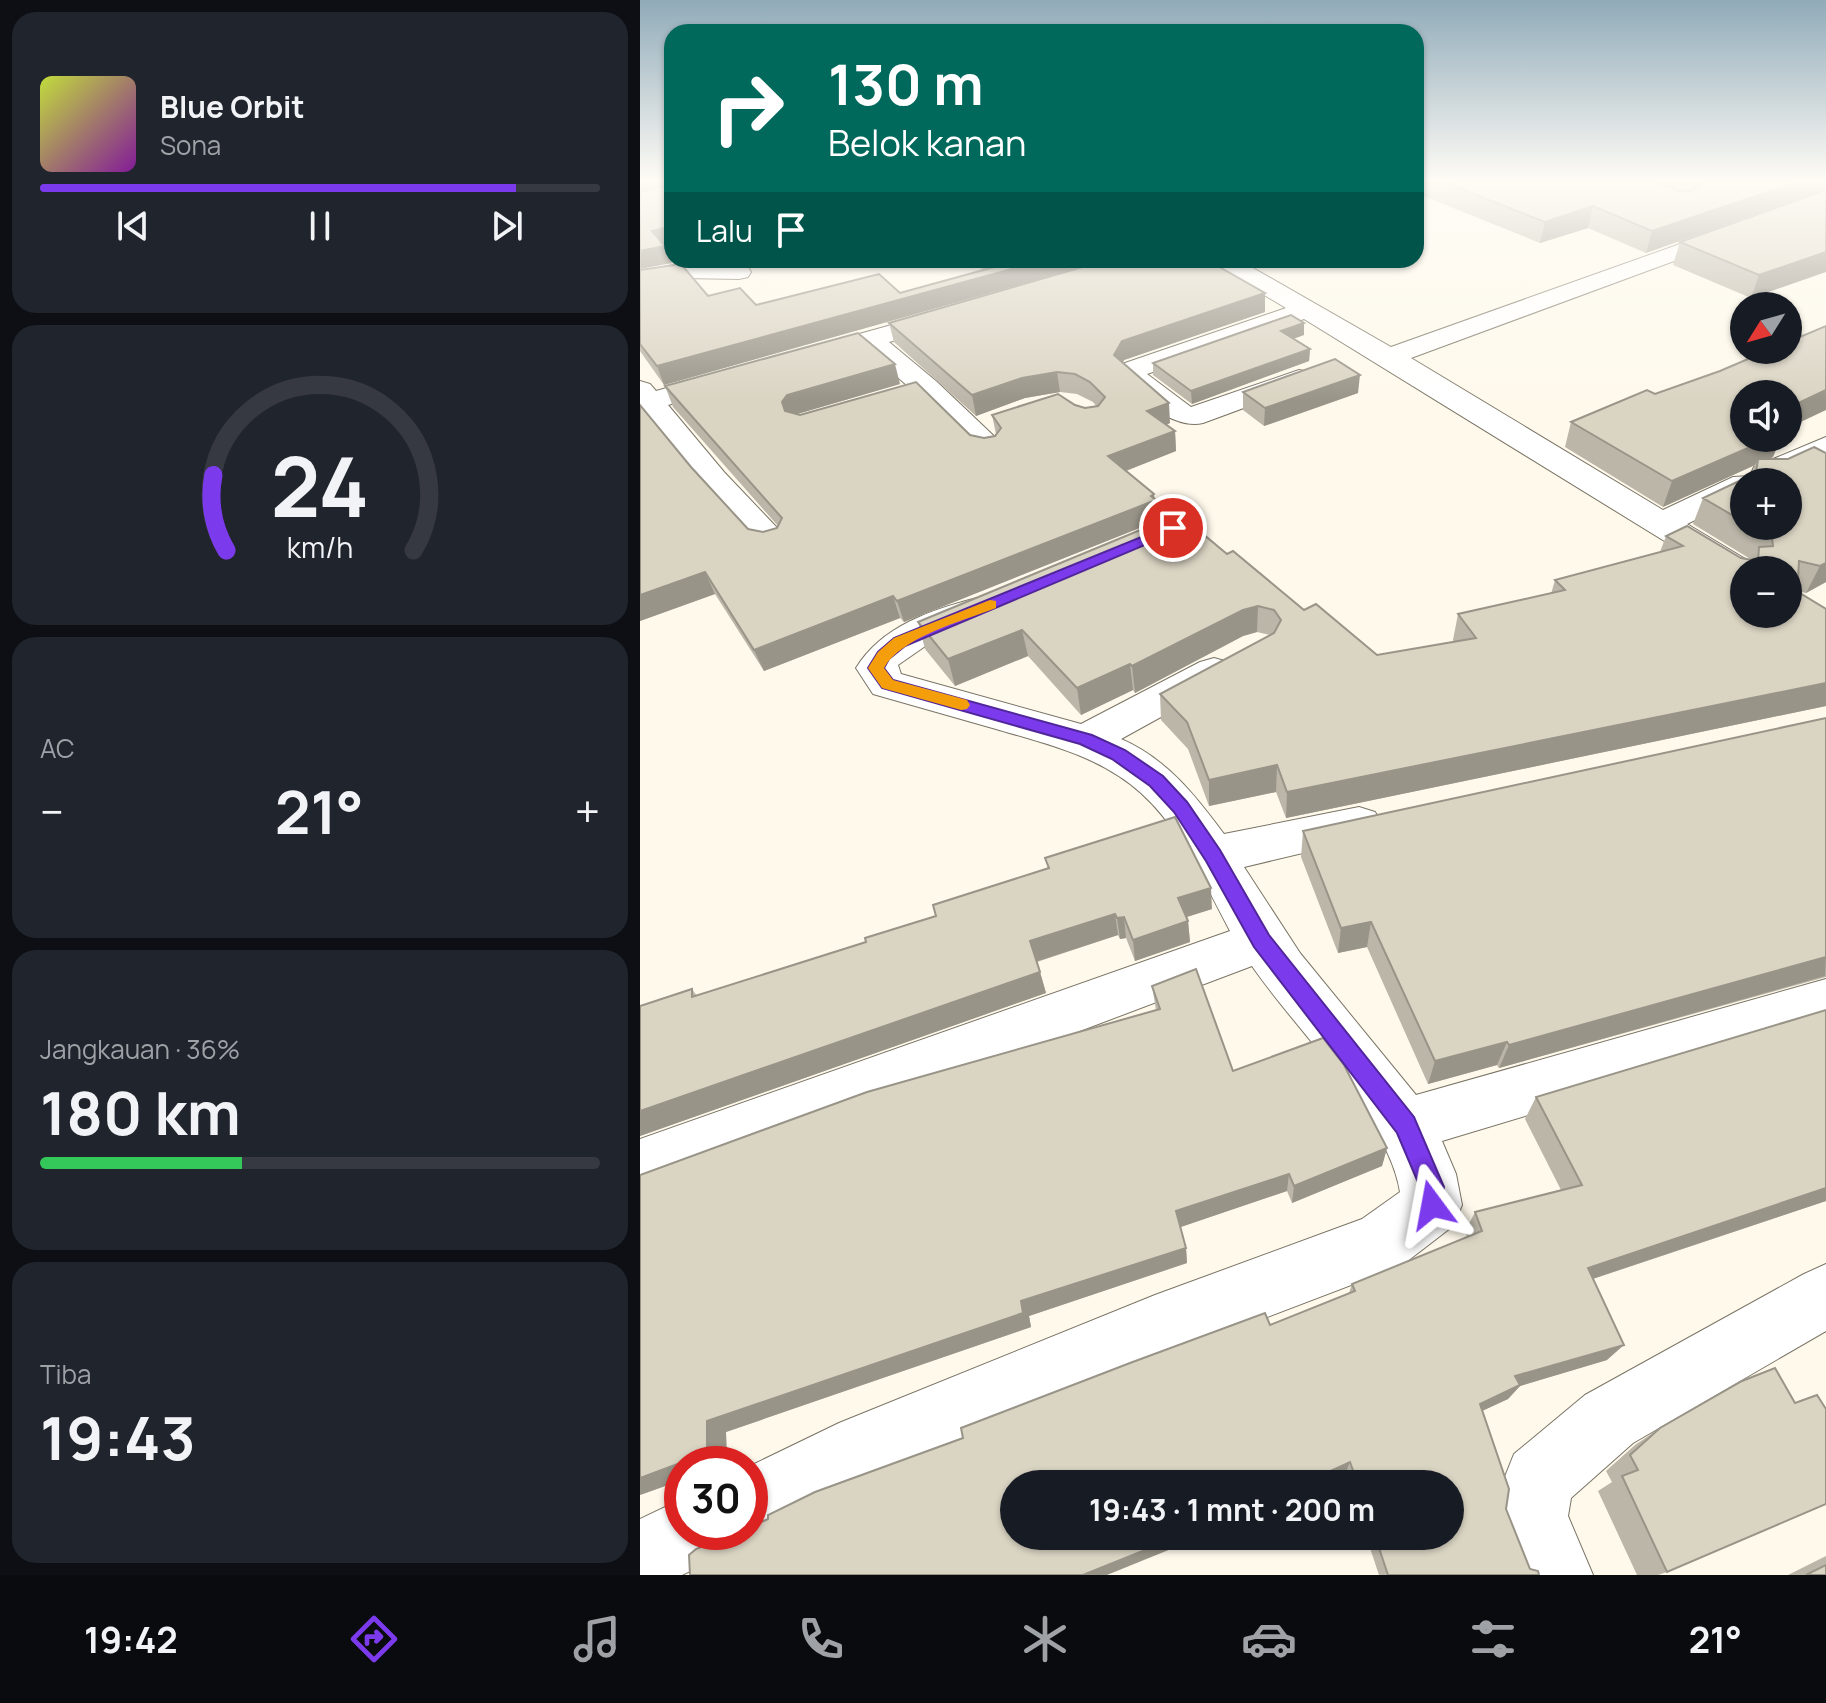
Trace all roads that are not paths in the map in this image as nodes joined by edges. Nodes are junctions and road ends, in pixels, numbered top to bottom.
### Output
1 (1664, 254) edge
2 (1236, 268) edge
3 (739, 272) dead end
4 (640, 278) edge
5 (976, 309) edge
6 (1307, 309) junction
7 (870, 340) junction
8 (1382, 353) junction
9 (1347, 360) dead end
10 (782, 364) edge
11 (1318, 371) edge
12 (752, 373) edge
13 (927, 388) junction
14 (897, 397) edge
15 (643, 398) edge
16 (986, 432) dead end
17 (1826, 446) edge
18 (1778, 468) edge
19 (1730, 491) edge
20 (1661, 524) junction
21 (771, 541) edge
22 (1730, 566) edge
23 (1012, 595) edge
24 (1245, 655) edge
25 (1085, 740) junction
26 (1397, 816) edge
27 (1213, 855) junction
28 (1262, 941) junction
29 (1826, 1002) edge
30 (1405, 1125) junction
31 (640, 1168) edge
32 (1821, 1307) edge
33 (768, 1494) edge
34 (664, 1545) edge
35 (640, 1557) edge
36 (1556, 1575) edge

1 - 8 street
2 - 6 street
3 - 4 street
5 - 7 street
6 - 8 street
6 - 11 street
7 - 10 street
7 - 13 street
8 - 9 street
8 - 20 street
12 - 15 street
13 - 14 street
13 - 16 street
15 - 21 street
17 - 18 street
19 - 20 street
20 - 22 street
23 - 25 street
24 - 25 street
25 - 27 street
26 - 27 street
27 - 28 street
28 - 30 street
28 - 31 street
29 - 30 street
30 - 33 street
32 - 36 street
34 - 35 street

